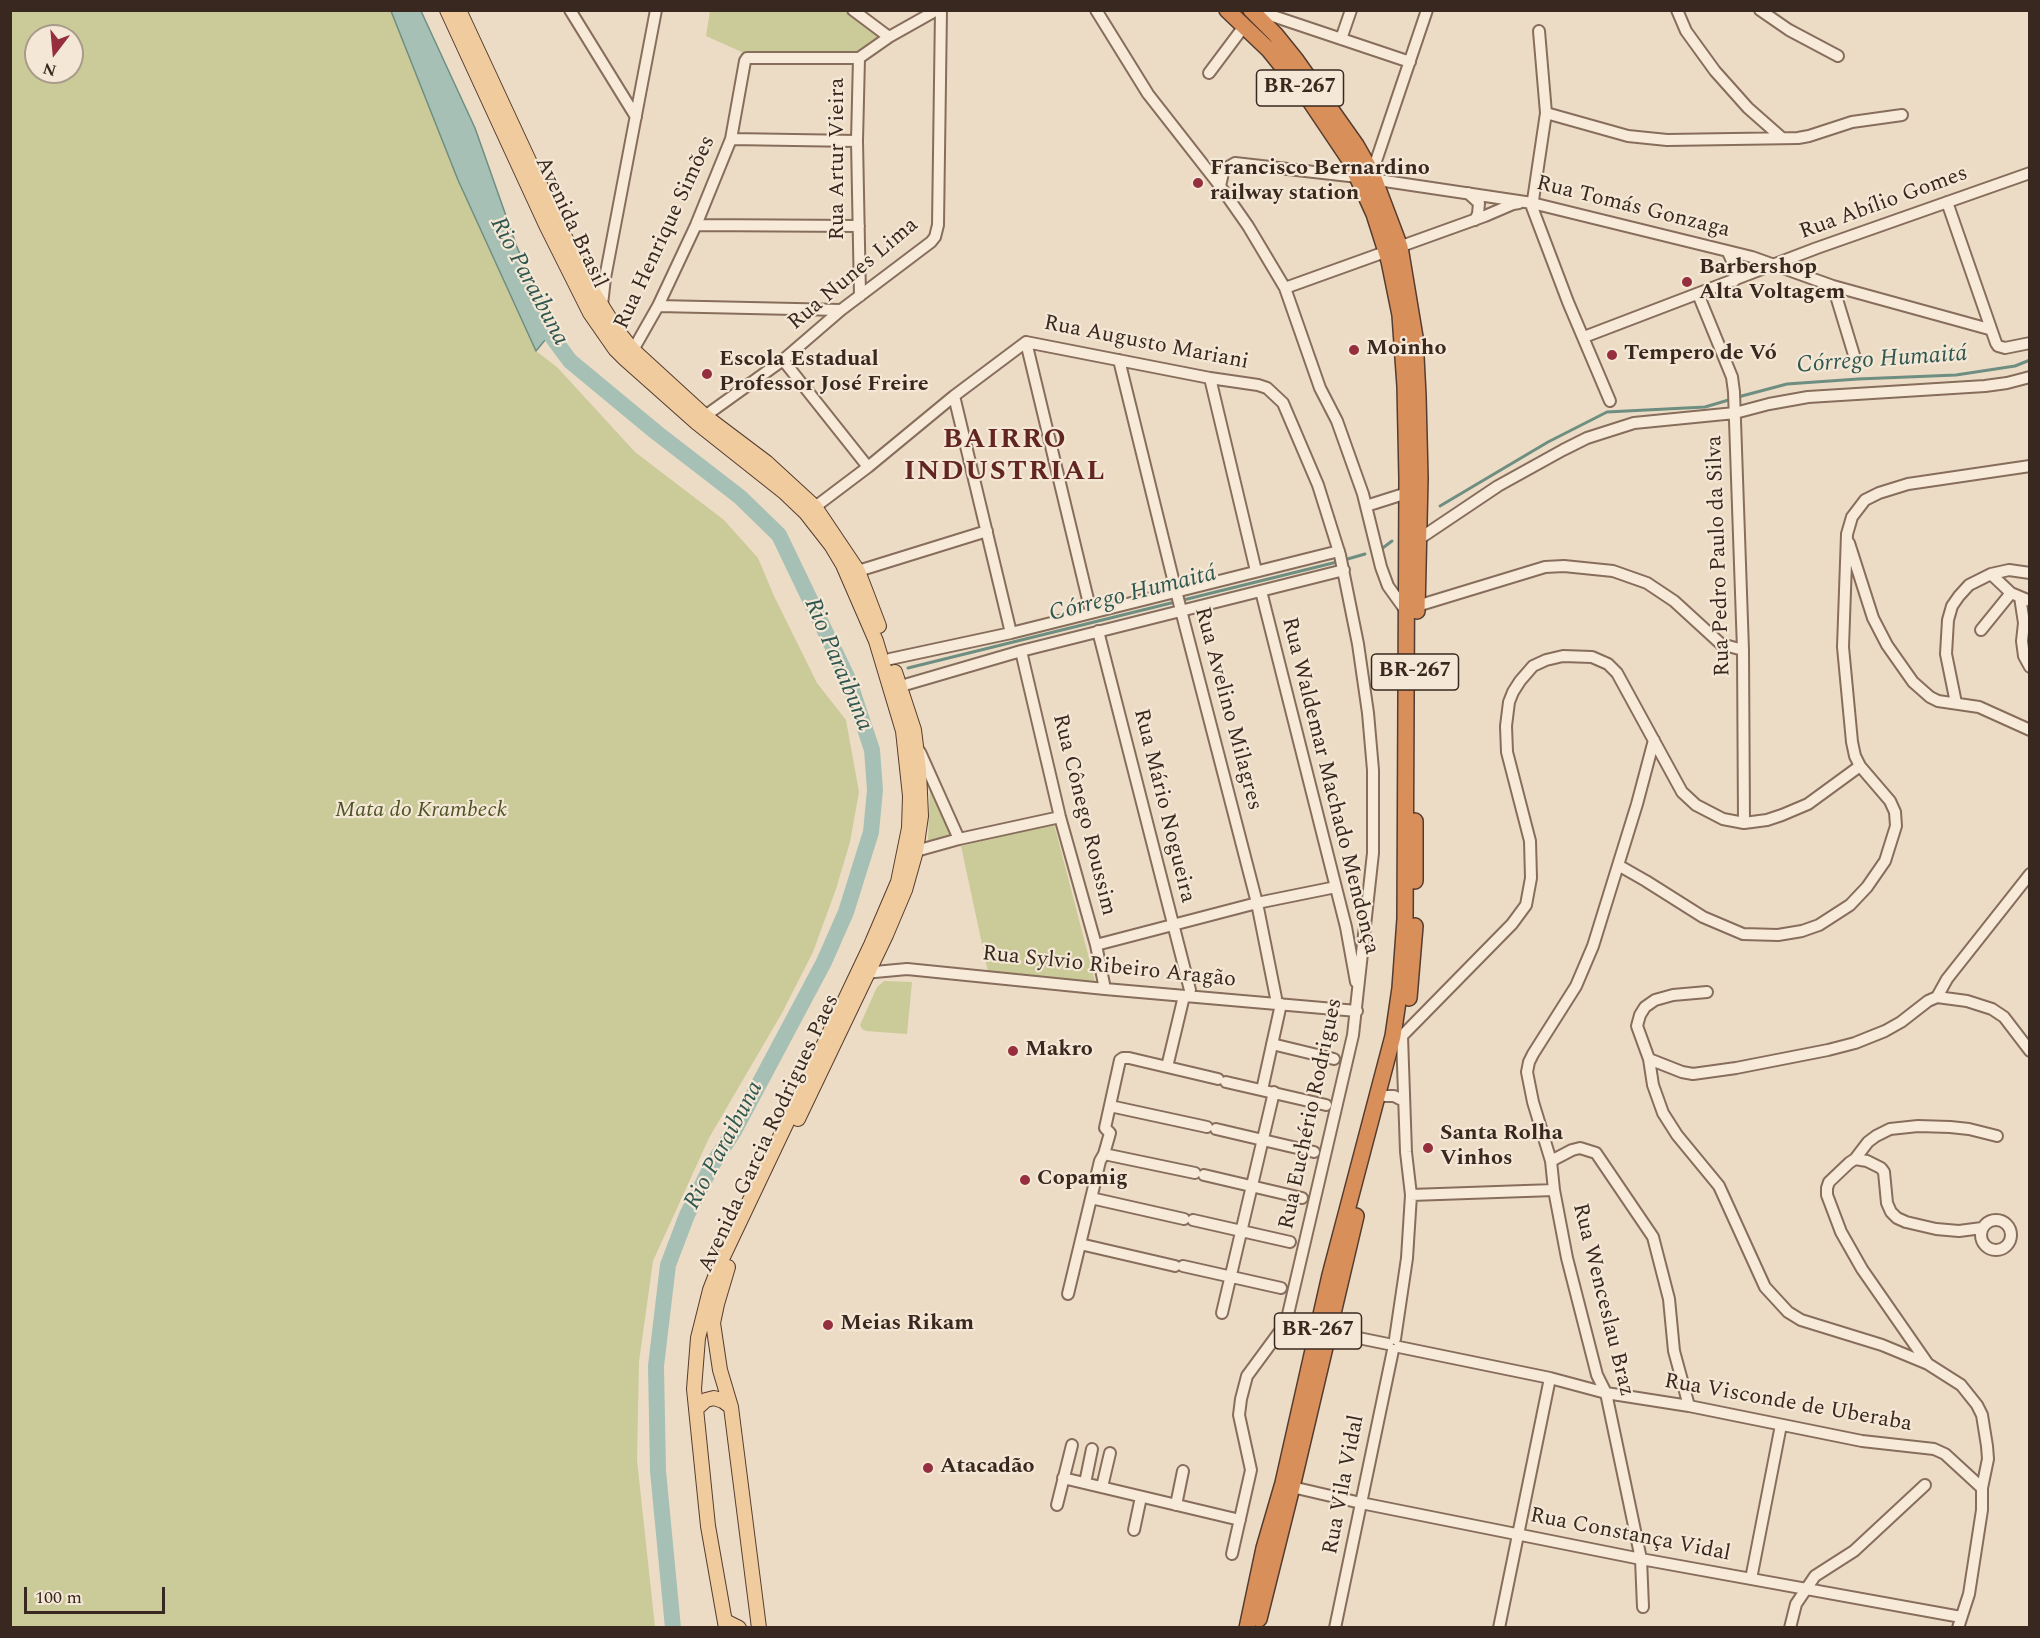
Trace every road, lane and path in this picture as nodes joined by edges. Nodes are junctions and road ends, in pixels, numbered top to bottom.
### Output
1 (447, 10) edge
2 (459, 10) edge
3 (570, 10) edge
4 (656, 10) edge
5 (853, 10) edge
6 (939, 10) edge
7 (1096, 10) edge
8 (1227, 10) edge
9 (1253, 10) edge
10 (1351, 10) edge
11 (1427, 10) edge
12 (1677, 10) edge
13 (1760, 10) edge
14 (1275, 14) edge
15 (1245, 26) junction
16 (1539, 31) dead end
17 (1275, 34) junction
18 (889, 38) junction
19 (1341, 39) junction
20 (1838, 56) dead end
21 (859, 58) junction
22 (1410, 62) junction
23 (1209, 73) dead end
24 (1546, 113) junction
25 (1902, 115) dead end
26 (636, 117) junction
27 (1782, 138) junction
28 (731, 139) junction
29 (857, 141) junction
30 (2030, 173) edge
31 (1368, 176) junction
32 (1220, 186) junction
33 (1467, 193) junction
34 (1532, 202) junction
35 (1947, 202) junction
36 (1475, 220) junction
37 (696, 225) junction
38 (859, 226) junction
39 (1393, 249) junction
40 (1728, 252) junction
41 (1775, 265) junction
42 (605, 278) junction
43 (1734, 281) junction
44 (1833, 286) junction
45 (590, 287) junction
46 (1285, 288) junction
47 (1698, 294) junction
48 (860, 296) junction
49 (602, 305) junction
50 (658, 306) junction
51 (841, 310) junction
52 (1989, 328) junction
53 (1584, 337) junction
54 (1026, 342) junction
55 (2030, 343) edge
56 (633, 350) junction
57 (1854, 355) dead end
58 (783, 360) junction
59 (1119, 360) junction
60 (2030, 377) edge
61 (1210, 378) junction
62 (1273, 392) joint
63 (954, 396) junction
64 (1610, 401) dead end
65 (1735, 409) junction
66 (701, 419) junction
67 (2030, 466) edge
68 (868, 467) junction
69 (759, 471) junction
70 (1407, 494) junction
71 (1366, 506) junction
72 (815, 507) junction
73 (987, 531) junction
74 (1846, 534) junction
75 (1419, 539) junction
76 (1339, 553) junction
77 (1381, 567) junction
78 (1413, 567) junction
79 (1343, 569) junction
80 (858, 571) junction
81 (1256, 571) junction
82 (2030, 573) edge
83 (1991, 574) junction
84 (1261, 591) junction
85 (1176, 593) junction
86 (2020, 597) edge
87 (1181, 609) junction
88 (1412, 609) junction
89 (1090, 612) junction
90 (1981, 630) dead end
91 (1098, 631) junction
92 (1011, 633) junction
93 (876, 641) junction
94 (1743, 650) junction
95 (1021, 651) junction
96 (890, 659) junction
97 (2030, 667) edge
98 (901, 686) junction
99 (1956, 703) junction
100 (2030, 730) edge
101 (915, 738) junction
102 (1654, 740) junction
103 (1860, 766) junction
104 (910, 817) junction
105 (1060, 817) junction
106 (1744, 823) junction
107 (959, 839) junction
108 (916, 851) junction
109 (1618, 865) junction
110 (2030, 874) edge
111 (1336, 887) junction
112 (1257, 903) junction
113 (1174, 926) junction
114 (1346, 927) junction
115 (1366, 929) junction
116 (1096, 945) junction
117 (863, 972) junction
118 (1105, 989) junction
119 (1358, 992) junction
120 (1707, 992) dead end
121 (1187, 993) junction
122 (1937, 997) junction
123 (1278, 1001) junction
124 (1356, 1011) junction
125 (1402, 1035) junction
126 (1272, 1044) junction
127 (2030, 1051) edge
128 (1334, 1059) dead end
129 (1649, 1059) junction
130 (1167, 1067) junction
131 (1262, 1090) junction
132 (1274, 1092) junction
133 (1385, 1096) junction
134 (1404, 1101) junction
135 (1326, 1105) dead end
136 (1110, 1106) junction
137 (1997, 1136) dead end
138 (1263, 1139) junction
139 (1314, 1152) dead end
140 (1104, 1154) junction
141 (1855, 1159) junction
142 (1551, 1161) junction
143 (1251, 1186) junction
144 (1554, 1190) junction
145 (1411, 1195) junction
146 (1091, 1198) junction
147 (1302, 1198) dead end
148 (1982, 1228) dead end
149 (1241, 1230) junction
150 (1290, 1242) dead end
151 (1080, 1244) junction
152 (1230, 1276) junction
153 (1281, 1288) dead end
154 (1068, 1294) dead end
155 (1222, 1313) dead end
156 (1329, 1332) junction
157 (1394, 1345) junction
158 (1928, 1364) junction
159 (1550, 1378) junction
160 (1605, 1393) junction
161 (1689, 1406) junction
162 (731, 1407) junction
163 (696, 1409) junction
164 (1781, 1425) junction
165 (1072, 1445) dead end
166 (1092, 1449) dead end
167 (1110, 1453) dead end
168 (1183, 1471) dead end
169 (1063, 1478) junction
170 (1084, 1483) junction
171 (1925, 1485) dead end
172 (1102, 1487) junction
173 (1292, 1487) junction
174 (1982, 1488) junction
175 (1141, 1497) junction
176 (1361, 1503) junction
177 (1057, 1505) dead end
178 (1176, 1505) junction
179 (1240, 1520) junction
180 (1134, 1530) dead end
181 (1517, 1534) junction
182 (1232, 1554) dead end
183 (1641, 1559) junction
184 (1751, 1579) junction
185 (1804, 1589) junction
186 (1642, 1607) dead end
187 (1960, 1622) edge
188 (759, 1623) edge
189 (725, 1624) edge
190 (739, 1628) edge
191 (747, 1628) edge
192 (1247, 1628) edge
193 (1256, 1628) edge
194 (1335, 1628) edge
195 (1499, 1628) edge
196 (1790, 1628) edge

1 - 66 main road, Avenida Brasil
2 - 45 main road, Avenida Brasil
3 - 26 street
4 - 26 street
5 - 18 street
6 - 18 street
6 - 48 street, Rua Nunes Lima
7 - 32 street
8 - 15 highway, BR-267
9 - 14 street
9 - 17 highway, BR-267
10 - 19 street
11 - 22 street
12 - 27 street
13 - 20 street
14 - 17 street
14 - 19 street
15 - 23 street
15 - 31 highway, BR-267
16 - 24 street
17 - 31 highway, BR-267
18 - 21 street
19 - 22 street
21 - 28 street, Rua Henrique Simões
21 - 29 street, Rua Artur Vieira
22 - 31 street
24 - 27 street
24 - 34 street
25 - 27 street
26 - 42 street
28 - 29 street
28 - 37 street, Rua Henrique Simões
29 - 38 street, Rua Artur Vieira
30 - 35 street, Rua Abílio Gomes
31 - 32 street, Rua Tomás Gonzaga
31 - 33 street, Rua Tomás Gonzaga
31 - 39 highway, BR-267
32 - 46 street
33 - 34 street, Rua Tomás Gonzaga
33 - 36 street
34 - 36 street
34 - 40 street, Rua Tomás Gonzaga
34 - 53 street
35 - 41 street, Rua Abílio Gomes
35 - 52 street
36 - 39 street
37 - 38 street
37 - 50 street, Rua Henrique Simões
38 - 48 street, Rua Artur Vieira
39 - 46 street
39 - 70 highway, BR-267
39 - 75 highway, BR-267
40 - 41 street, Rua Tomás Gonzaga
40 - 43 street
41 - 43 street, Rua Abílio Gomes
41 - 44 street, Rua Tomás Gonzaga
42 - 45 street
42 - 49 street
43 - 47 street, Rua Abílio Gomes
44 - 52 street, Rua Tomás Gonzaga
44 - 57 street
45 - 49 main road, Avenida Brasil
46 - 71 street
47 - 53 street, Rua Abílio Gomes
47 - 65 street, Rua Pedro Paulo da Silva
48 - 51 street, Rua Nunes Lima
49 - 56 main road, Avenida Brasil
50 - 51 street
50 - 56 street, Rua Henrique Simões
51 - 58 street, Rua Nunes Lima
52 - 55 street
53 - 64 street
54 - 59 street, Rua Augusto Mariani
54 - 63 street, Rua Augusto Mariani
54 - 89 street
56 - 66 main road, Avenida Brasil
58 - 66 street, Rua Nunes Lima
58 - 68 street
59 - 61 street, Rua Augusto Mariani
59 - 85 street, Rua Avelino Milagres
60 - 65 street
61 - 62 street, Rua Augusto Mariani
61 - 81 street
62 - 76 street, Rua Euchério Rodrigues
63 - 68 street, Rua Augusto Mariani
63 - 73 street
65 - 75 street
65 - 94 street, Rua Pedro Paulo da Silva
66 - 69 main road, Avenida Garcia Rodrigues Paes
66 - 72 main road, Avenida Garcia Rodrigues Paes
67 - 74 street
68 - 72 street, Rua Augusto Mariani
69 - 72 main road
69 - 93 main road, Avenida Garcia Rodrigues Paes
70 - 71 street
70 - 78 highway, BR-267
71 - 77 street
72 - 80 main road, Avenida Garcia Rodrigues Paes
73 - 80 street
73 - 92 street
74 - 99 street
74 - 103 street
75 - 78 highway, BR-267
76 - 79 street, Rua Euchério Rodrigues
76 - 81 street
77 - 78 street
77 - 88 street
78 - 88 highway, BR-267
79 - 84 street
79 - 115 street, Rua Euchério Rodrigues
80 - 96 main road, Avenida Garcia Rodrigues Paes
81 - 85 street
82 - 83 street
83 - 86 street
83 - 99 street
84 - 87 street
84 - 111 street, Rua Waldemar Machado Mendonça
85 - 87 street, Rua Avelino Milagres
85 - 89 street
86 - 90 street
86 - 97 street
87 - 91 street
87 - 112 street, Rua Avelino Milagres
88 - 94 street
88 - 125 highway, BR-267
88 - 192 highway, BR-267
89 - 92 street
91 - 95 street
91 - 113 street, Rua Mário Nogueira
92 - 96 street
93 - 98 main road
93 - 104 main road, Avenida Garcia Rodrigues Paes
94 - 106 street, Rua Pedro Paulo da Silva
95 - 98 street
95 - 105 street, Rua Cônego Roussim
96 - 98 main road, Avenida Garcia Rodrigues Paes
98 - 101 main road, Avenida Garcia Rodrigues Paes
99 - 100 street
101 - 107 street, Avenida Garcia Rodrigues Paes
101 - 108 main road, Avenida Garcia Rodrigues Paes
102 - 106 street
102 - 109 street, Rua Wenceslau Braz
102 - 125 street
103 - 106 street
103 - 109 street
104 - 108 main road
104 - 117 main road, Avenida Garcia Rodrigues Paes
105 - 107 street
105 - 116 street, Rua Cônego Roussim
107 - 108 street
108 - 117 main road, Avenida Garcia Rodrigues Paes
109 - 142 street, Rua Wenceslau Braz
110 - 122 street
111 - 112 street
111 - 114 street, Rua Waldemar Machado Mendonça
112 - 113 street
112 - 123 street, Rua Avelino Milagres
113 - 116 street
113 - 121 street, Rua Mário Nogueira
114 - 115 street
114 - 119 street, Rua Waldemar Machado Mendonça
115 - 119 street, Rua Euchério Rodrigues
116 - 118 street, Rua Cônego Roussim
117 - 118 street, Rua Sylvio Ribeiro Aragão
117 - 162 main road, Avenida Garcia Rodrigues Paes
117 - 163 main road, Avenida Garcia Rodrigues Paes
118 - 121 street, Rua Sylvio Ribeiro Aragão
119 - 124 street, Rua Euchério Rodrigues
120 - 129 street
121 - 123 street, Rua Sylvio Ribeiro Aragão
121 - 130 street
122 - 127 street
122 - 129 street
123 - 124 street, Rua Sylvio Ribeiro Aragão
123 - 126 street
124 - 179 street, Rua Euchério Rodrigues
125 - 133 highway, BR-267
125 - 134 street, Rua Vila Vidal
126 - 128 street
126 - 131 street
129 - 158 street
130 - 131 street
130 - 136 street
131 - 132 street
132 - 135 street
132 - 138 street
133 - 134 street
133 - 156 highway, BR-267
134 - 145 street, Rua Vila Vidal
136 - 138 street
136 - 140 street
137 - 141 street
138 - 139 street
138 - 143 street
140 - 143 street
140 - 146 street
141 - 148 street
141 - 158 street
142 - 144 street, Rua Wenceslau Braz
142 - 161 street
143 - 147 street
143 - 149 street
144 - 145 street
144 - 160 street, Rua Wenceslau Braz
145 - 157 street, Rua Vila Vidal
146 - 149 street
146 - 151 street
149 - 150 street
149 - 152 street
151 - 152 street
151 - 154 street
152 - 153 street
152 - 155 street
156 - 157 street, Rua Visconde de Uberaba
156 - 173 highway, BR-267
157 - 159 street, Rua Visconde de Uberaba
157 - 176 street, Rua Vila Vidal
158 - 174 street
159 - 160 street, Rua Visconde de Uberaba
159 - 181 street
160 - 161 street, Rua Visconde de Uberaba
160 - 183 street, Rua Wenceslau Braz
161 - 164 street, Rua Visconde de Uberaba
162 - 163 main road
162 - 188 main road, Avenida Garcia Rodrigues Paes
163 - 189 main road, Avenida Garcia Rodrigues Paes
164 - 174 street, Rua Visconde de Uberaba
164 - 184 street
165 - 169 street
166 - 170 street
167 - 172 street
168 - 178 street
169 - 170 street
169 - 177 street
170 - 172 street
171 - 185 street
172 - 175 street
173 - 176 street, Rua Constança Vidal
173 - 193 highway, BR-267
174 - 187 street
175 - 178 street
175 - 180 street
176 - 181 street, Rua Constança Vidal
176 - 194 street, Rua Vila Vidal
178 - 179 street
179 - 182 street, Rua Euchério Rodrigues
181 - 183 street, Rua Constança Vidal
181 - 195 street
183 - 184 street, Rua Constança Vidal
183 - 186 street, Rua Wenceslau Braz
184 - 185 street, Rua Constança Vidal
185 - 187 street, Rua Constança Vidal
185 - 196 street
188 - 191 main road
189 - 190 main road

